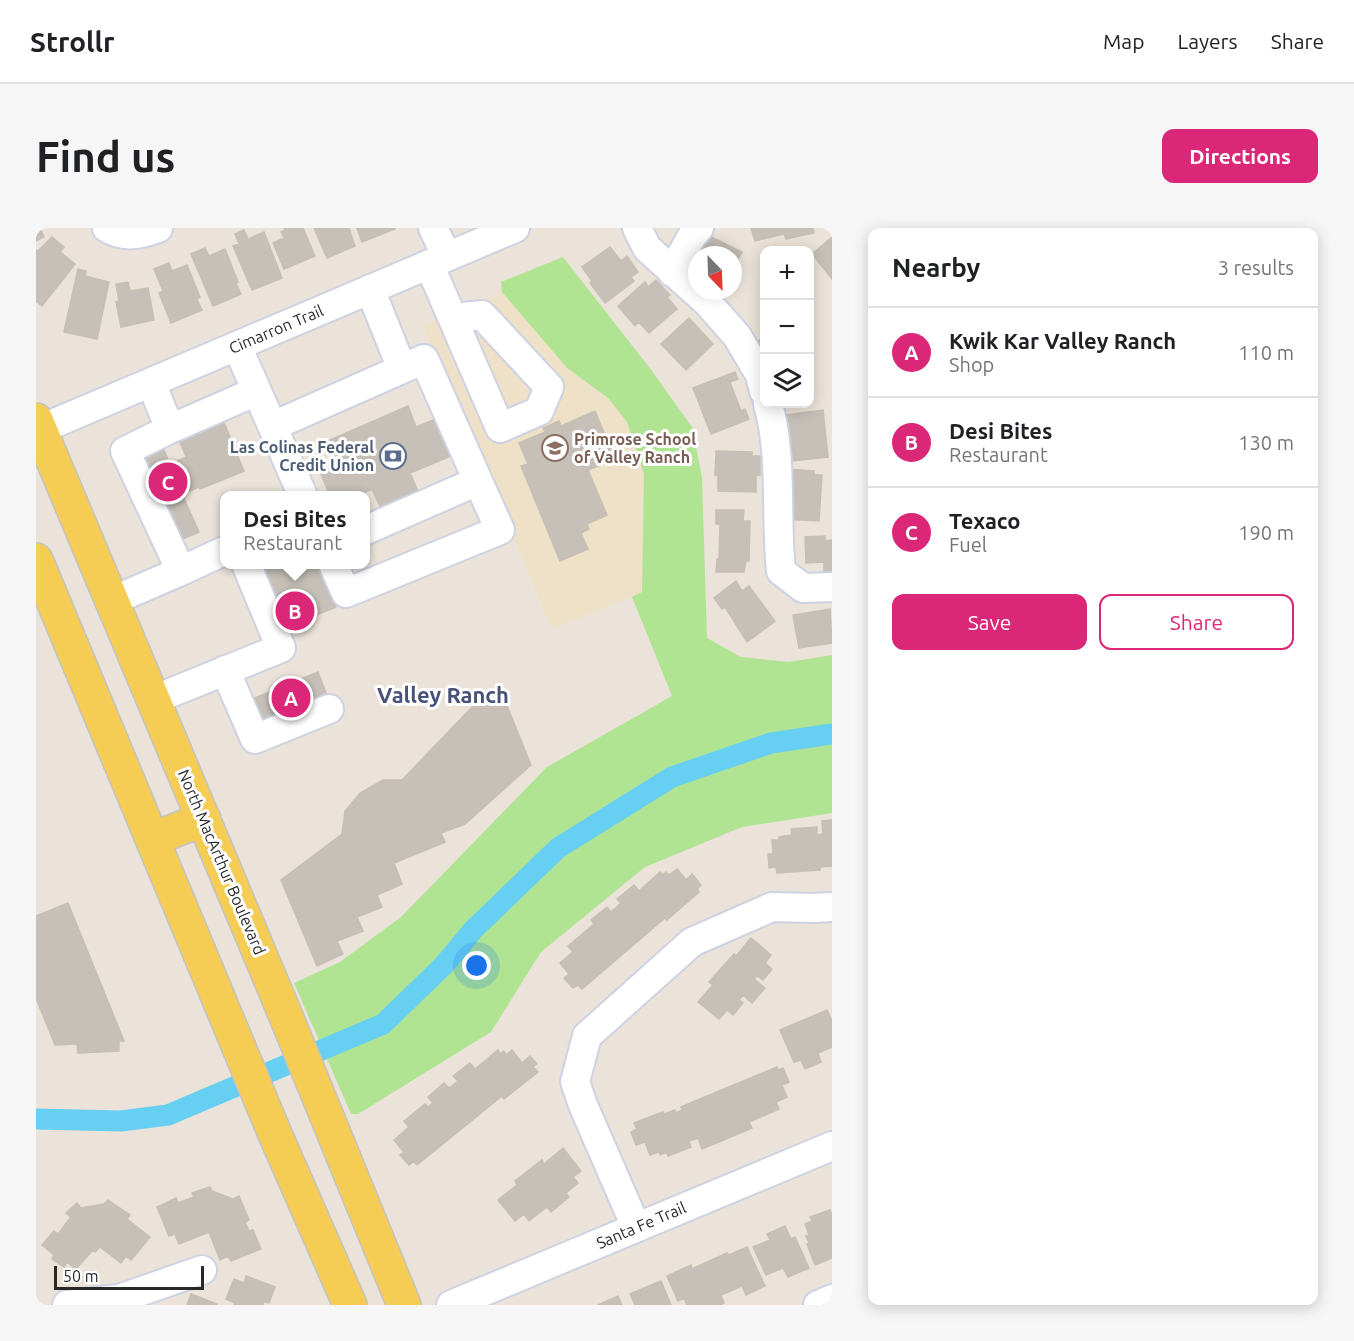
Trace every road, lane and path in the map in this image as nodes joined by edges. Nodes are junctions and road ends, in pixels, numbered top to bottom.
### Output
1 (107, 228) edge
2 (158, 228) edge
3 (433, 228) edge
4 (515, 228) edge
5 (638, 228) edge
6 (699, 228) edge
7 (438, 260) junction
8 (672, 272) junction
9 (370, 289) junction
10 (453, 318) dead end
11 (237, 346) junction
12 (402, 369) junction
13 (760, 375) edge
14 (151, 383) junction
15 (257, 391) junction
16 (769, 408) edge
17 (273, 426) junction
18 (37, 427) edge
19 (170, 429) junction
20 (478, 481) junction
21 (301, 491) edge
22 (370, 528) edge
23 (220, 553) edge
24 (36, 560) edge
25 (248, 569) edge
26 (335, 569) edge
27 (181, 571) junction
28 (832, 587) edge
29 (112, 601) junction
30 (225, 670) junction
31 (153, 700) junction
32 (329, 709) dead end
33 (204, 819) junction
34 (153, 840) junction
35 (832, 907) edge
36 (832, 1146) edge
37 (636, 1227) junction
38 (202, 1270) dead end
39 (832, 1299) edge
40 (121, 1302) edge
41 (67, 1305) edge
42 (350, 1305) edge
43 (404, 1305) edge
44 (451, 1305) edge
45 (818, 1305) edge

1 - 2 street
3 - 7 street
4 - 7 street, Cimarron Trail
5 - 8 street
6 - 8 street
7 - 9 street, Cimarron Trail
7 - 10 street
8 - 13 street
9 - 11 street, Cimarron Trail
9 - 12 street
11 - 14 street, Cimarron Trail
11 - 15 street
12 - 17 street
12 - 20 street
14 - 18 street, Cimarron Trail
14 - 19 street
15 - 17 street
15 - 19 street
16 - 28 street
17 - 21 street
18 - 29 main road, North MacArthur Boulevard
19 - 27 street
20 - 22 street
20 - 26 street
23 - 27 street
24 - 34 main road
25 - 30 street
27 - 29 street
29 - 31 main road, North MacArthur Boulevard
30 - 31 street
30 - 32 street
31 - 33 main road, North MacArthur Boulevard
33 - 34 main road
33 - 43 main road, North MacArthur Boulevard
34 - 42 main road
35 - 37 street
36 - 37 street, Santa Fe Trail
37 - 44 street, Santa Fe Trail
38 - 40 street
39 - 45 street
40 - 41 street

